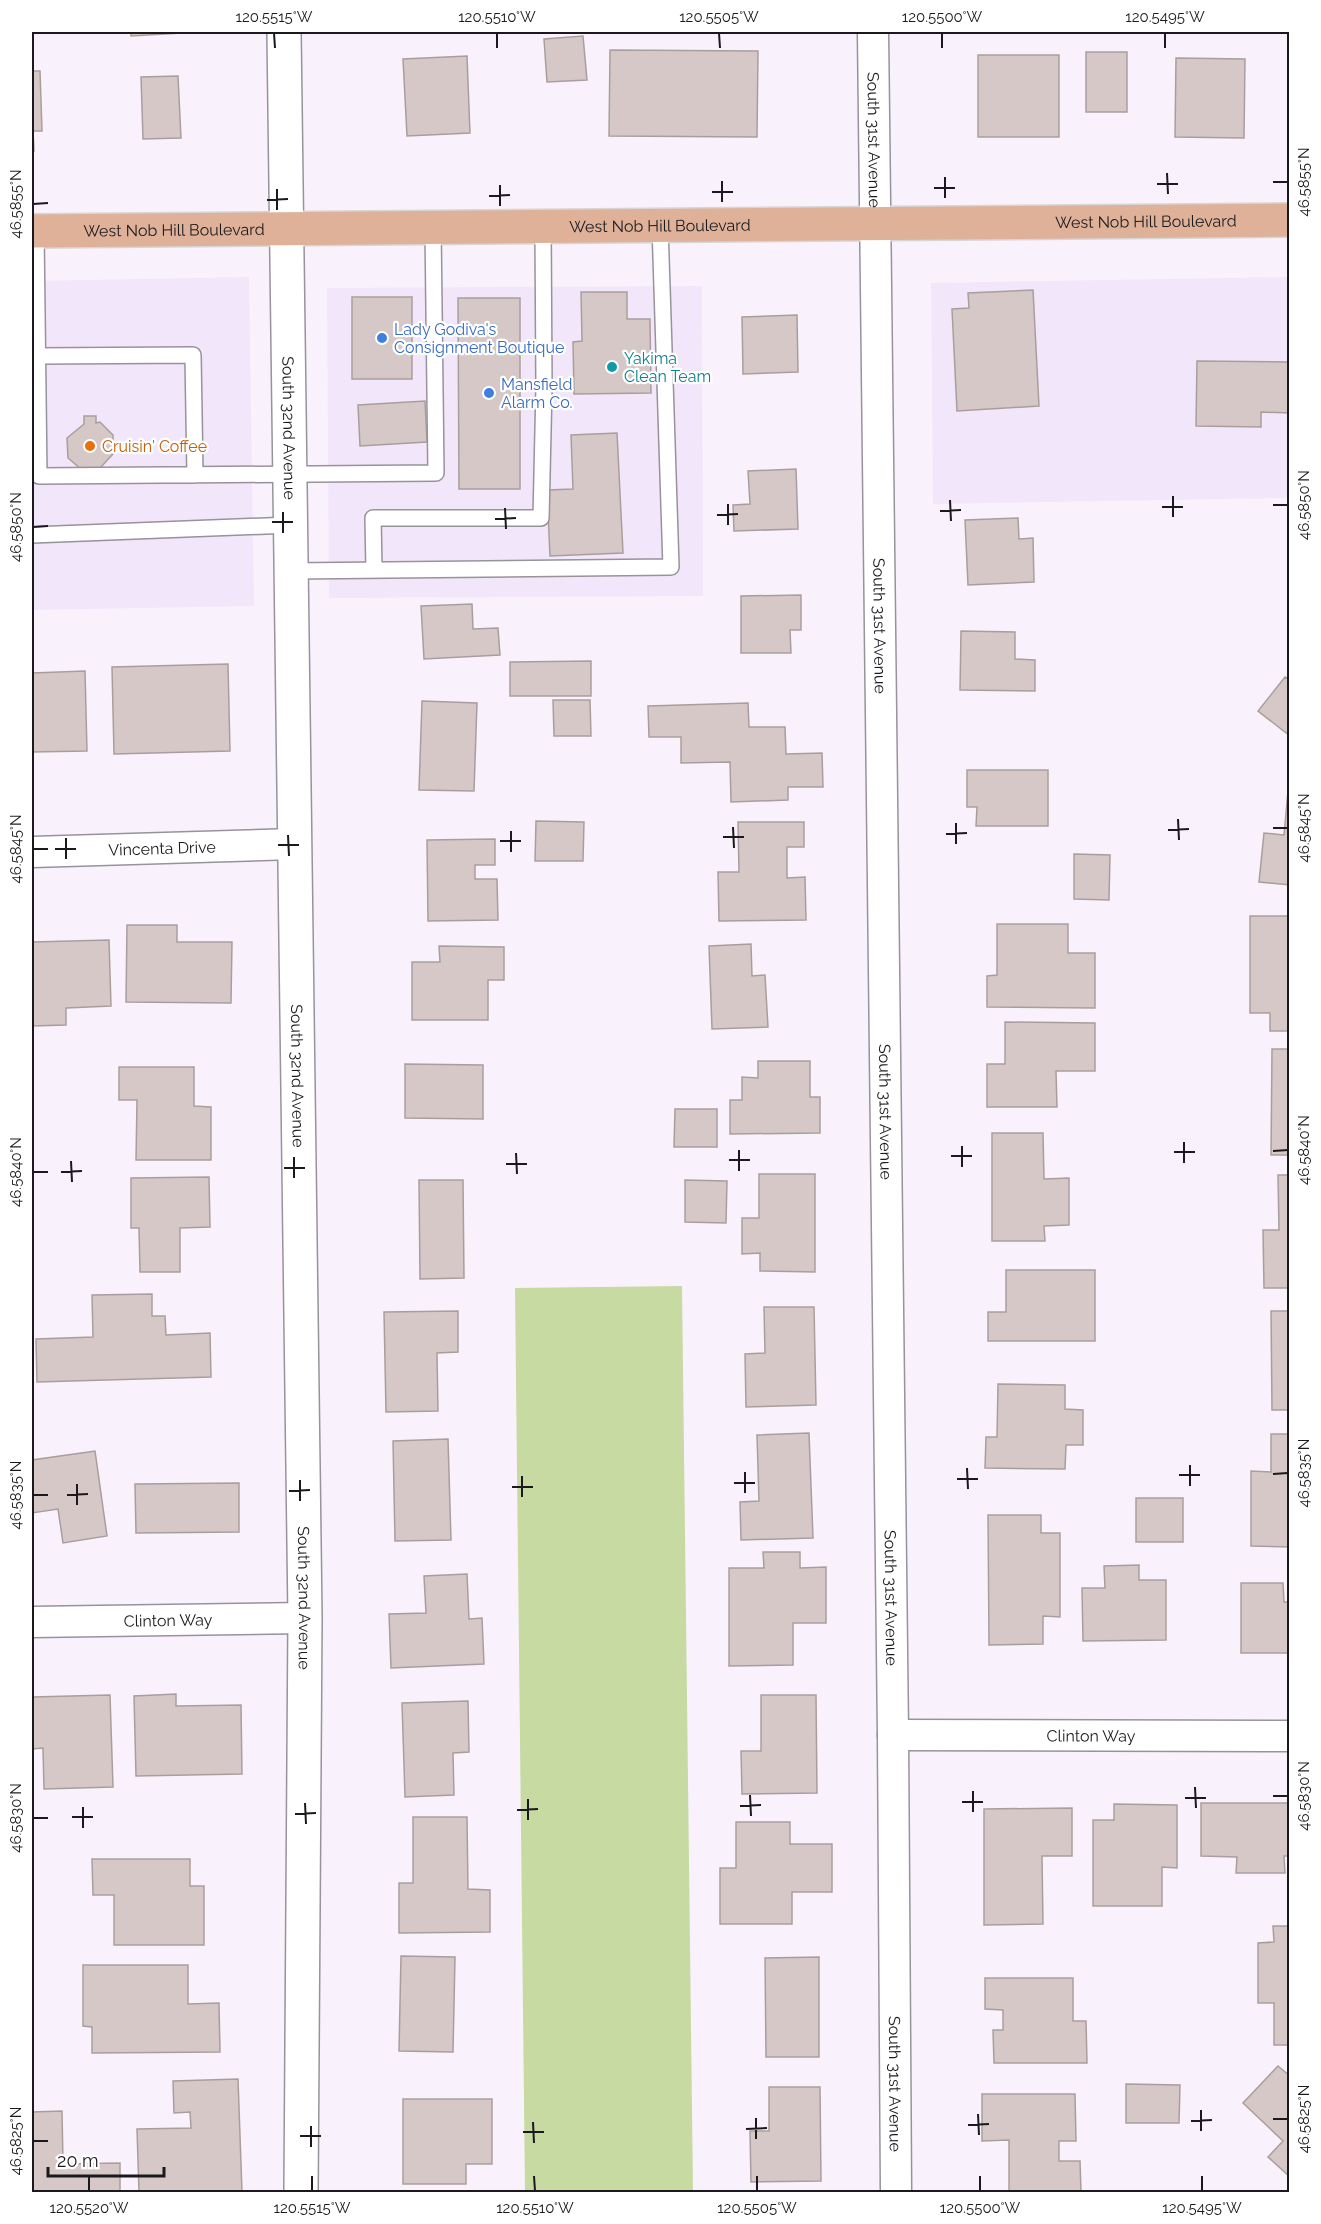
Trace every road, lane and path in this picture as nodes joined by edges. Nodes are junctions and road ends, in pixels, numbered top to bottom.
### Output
1 (284, 32) edge
2 (873, 32) edge
3 (1290, 220) edge
4 (876, 225) junction
5 (543, 226) junction
6 (660, 226) junction
7 (433, 227) junction
8 (286, 228) junction
9 (34, 231) edge
10 (38, 356) junction
11 (195, 475) junction
12 (289, 475) junction
13 (290, 525) junction
14 (32, 535) edge
15 (374, 570) junction
16 (291, 571) junction
17 (294, 844) junction
18 (32, 852) edge
19 (305, 1618) junction
20 (32, 1622) edge
21 (893, 1735) junction
22 (1290, 1736) edge
23 (301, 2193) edge
24 (896, 2193) edge

1 - 8 street, South 32nd Avenue
2 - 4 street, South 31st Avenue
3 - 4 main road, West Nob Hill Boulevard
4 - 6 main road, West Nob Hill Boulevard
4 - 21 street, South 31st Avenue
5 - 6 main road, West Nob Hill Boulevard
5 - 7 main road, West Nob Hill Boulevard
5 - 15 lane
6 - 15 lane
7 - 8 main road, West Nob Hill Boulevard
7 - 12 lane
8 - 9 main road, West Nob Hill Boulevard
8 - 12 street, South 32nd Avenue
9 - 10 lane
10 - 11 lane
10 - 11 lane
11 - 12 lane
12 - 13 street, South 32nd Avenue
13 - 14 lane
13 - 16 street, South 32nd Avenue
15 - 16 lane
16 - 17 street, South 32nd Avenue
17 - 18 street, Vincenta Drive
17 - 19 street, South 32nd Avenue
19 - 20 street, Clinton Way
19 - 23 street, South 32nd Avenue
21 - 22 street, Clinton Way
21 - 24 street, South 31st Avenue

